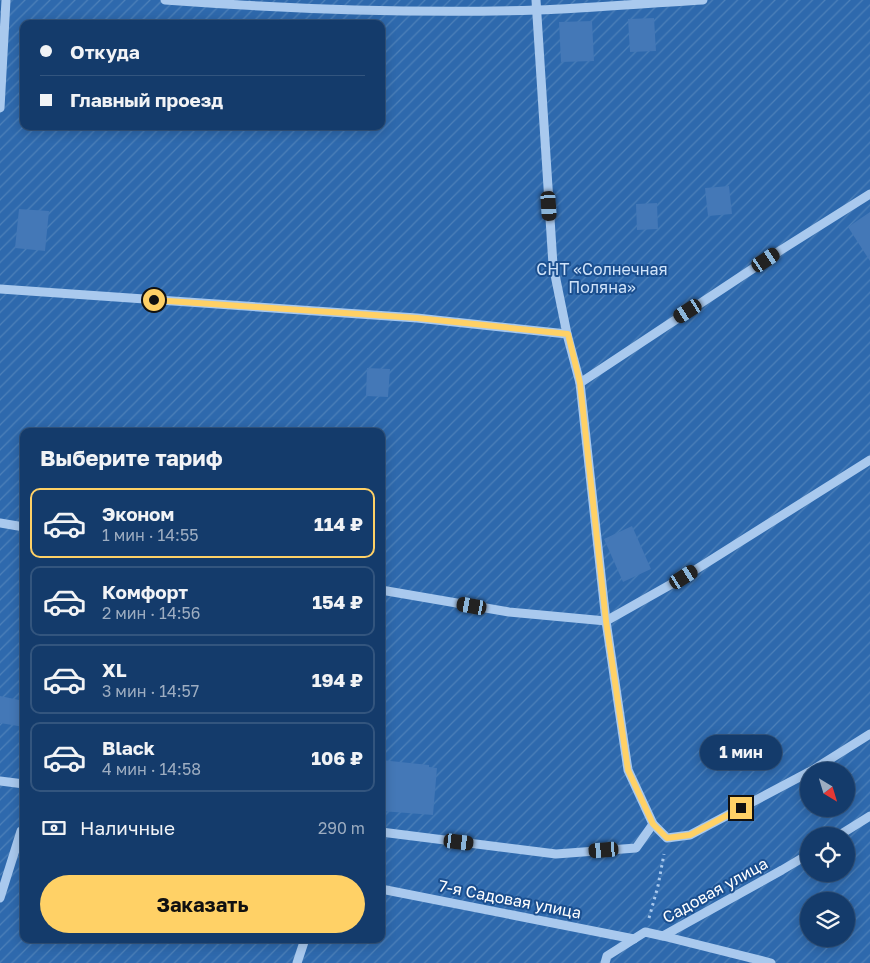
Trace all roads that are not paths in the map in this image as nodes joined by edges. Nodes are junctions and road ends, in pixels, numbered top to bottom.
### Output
1 (6, 0) edge
2 (165, 0) edge
3 (536, 0) edge
4 (703, 0) edge
5 (536, 10) junction
6 (0, 108) edge
7 (870, 194) edge
8 (0, 289) edge
9 (568, 334) junction
10 (580, 383) junction
11 (870, 460) edge
12 (0, 523) edge
13 (20, 526) edge
14 (385, 591) edge
15 (606, 621) junction
16 (870, 734) edge
17 (826, 762) edge
18 (800, 777) edge
19 (0, 781) edge
20 (20, 784) edge
21 (870, 816) edge
22 (653, 824) junction
23 (852, 827) edge
24 (385, 833) edge
25 (20, 834) edge
26 (800, 859) edge
27 (385, 890) edge
28 (0, 898) edge
29 (664, 936) junction
30 (634, 939) junction
31 (304, 943) edge
32 (297, 963) edge
33 (605, 963) edge
34 (771, 963) edge

1 - 6 street
2 - 5 street
3 - 5 street
4 - 5 street
5 - 9 street
7 - 10 street
8 - 9 street
9 - 10 street
10 - 15 street
11 - 15 street
12 - 13 street
14 - 15 street
15 - 22 street
16 - 17 street
18 - 22 street
19 - 20 street
21 - 23 street
22 - 24 street
25 - 28 street
26 - 29 street, Садовая улица
27 - 30 street, 7-я Садовая улица
29 - 30 street, Садовая улица
29 - 34 street
30 - 33 street, Садовая улица
31 - 32 street

